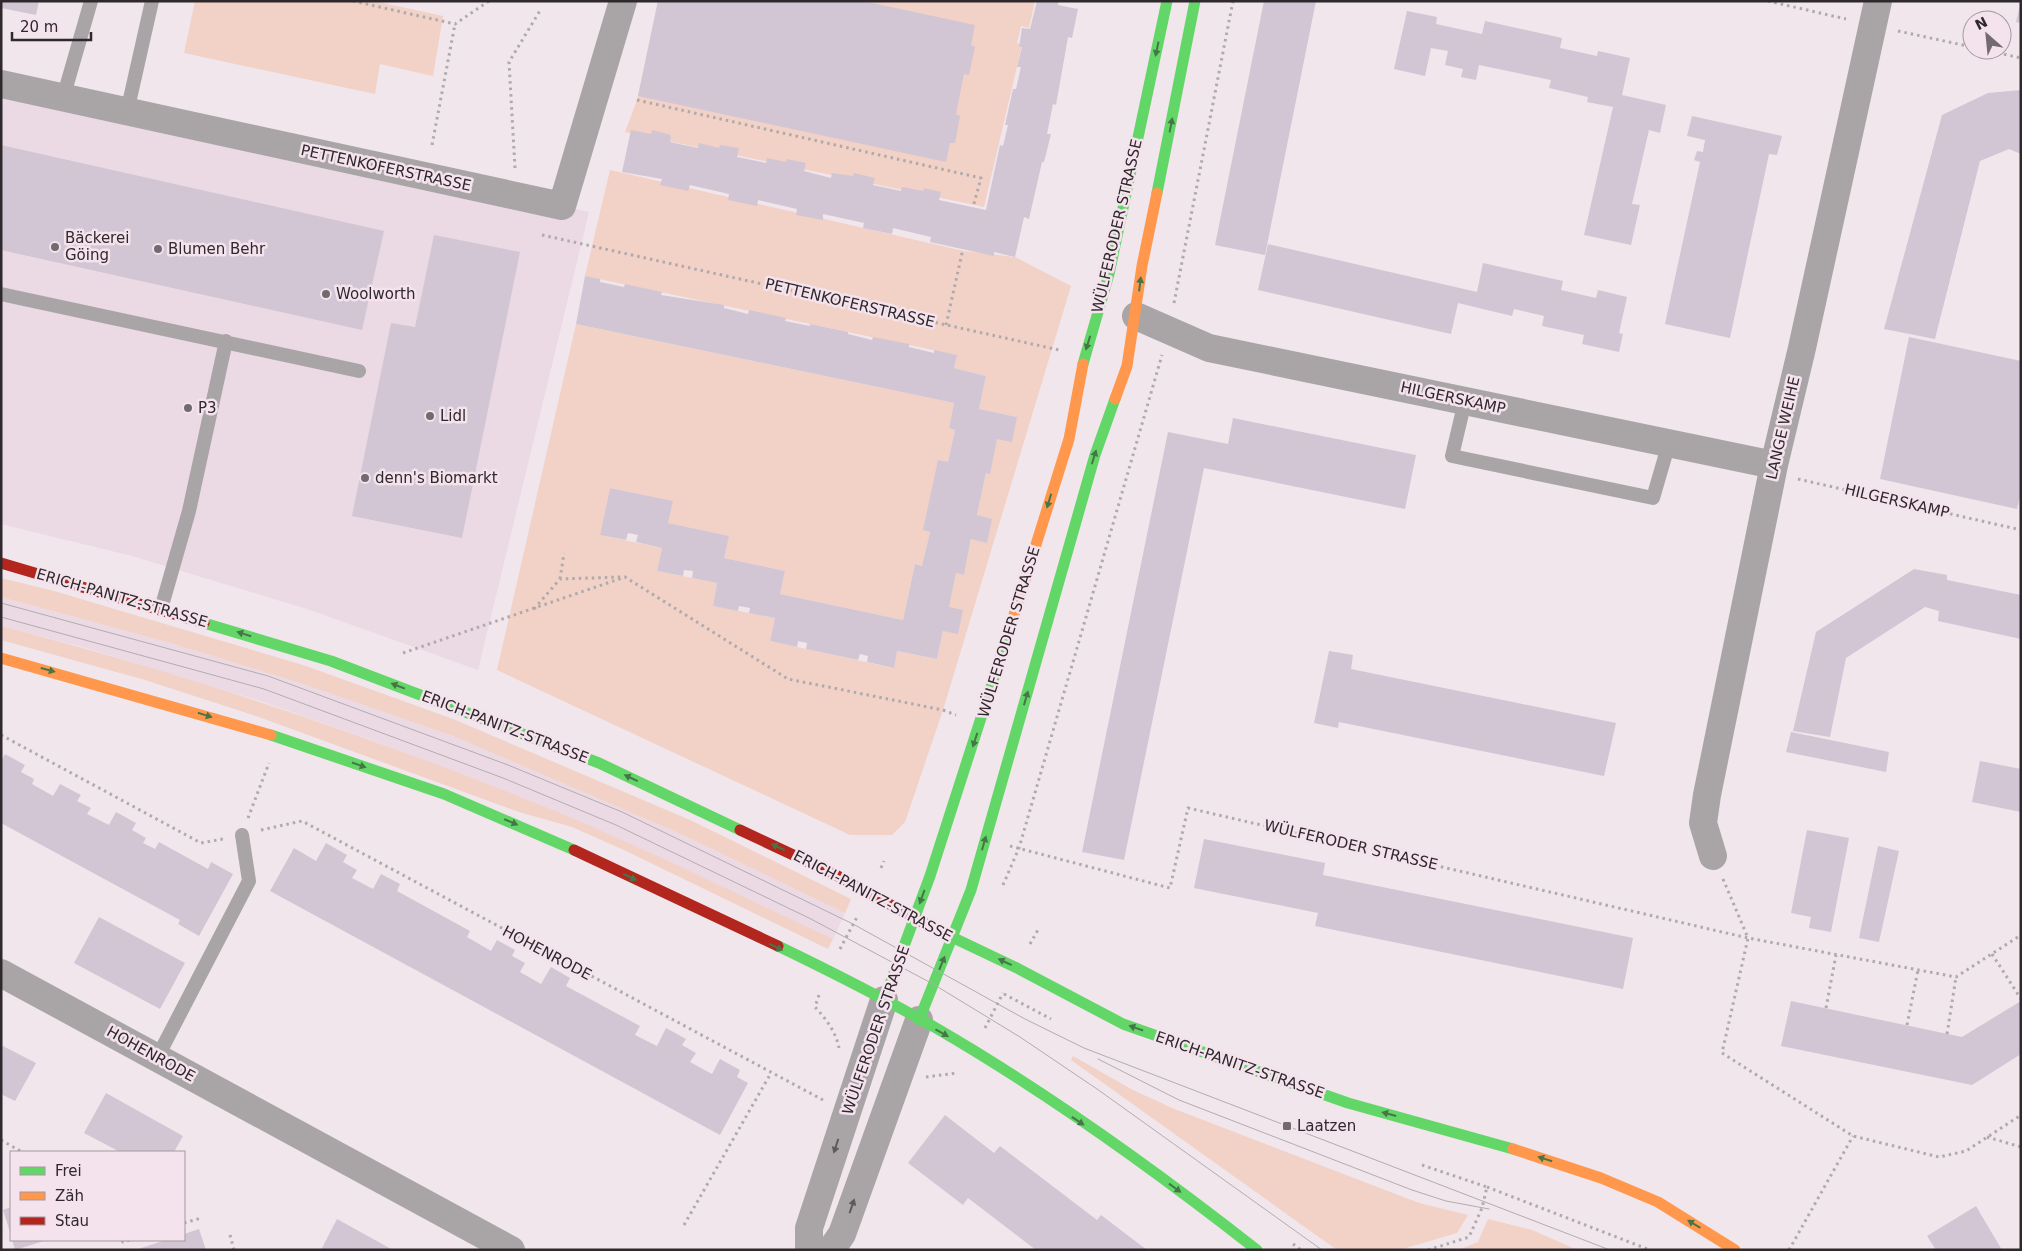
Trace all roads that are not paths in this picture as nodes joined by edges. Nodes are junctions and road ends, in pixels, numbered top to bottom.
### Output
1 (91, 1) edge
2 (152, 1) edge
3 (623, 1) edge
4 (1167, 1) edge
5 (1196, 1) edge
6 (1875, 13) edge
7 (1, 84) edge
8 (63, 98) junction
9 (127, 112) junction
10 (1, 294) edge
11 (1136, 316) junction
12 (226, 341) junction
13 (359, 371) dead end
14 (1465, 401) junction
15 (1669, 444) junction
16 (1773, 469) junction
17 (1, 563) edge
18 (161, 609) junction
19 (1, 658) edge
20 (242, 834) road end
21 (1713, 856) road end
22 (914, 917) junction
23 (952, 938) junction
24 (1, 973) edge
25 (884, 1000) junction
26 (919, 1020) junction
27 (157, 1058) junction
28 (511, 1250) edge
29 (809, 1250) edge
30 (831, 1250) edge
31 (1257, 1250) edge
32 (1735, 1250) edge

1 - 8 lane
2 - 9 lane
3 - 9 street, PETTENKOFERSTRASSE
4 -> 22 main road, WÜLFERODER STRASSE
11 -> 5 main road, WÜLFERODER STRASSE
6 - 16 street, LANGE WEIHE
7 - 8 street, PETTENKOFERSTRASSE
8 - 9 street, PETTENKOFERSTRASSE
10 - 12 lane
11 - 14 street, HILGERSKAMP
23 -> 11 main road, WÜLFERODER STRASSE
12 - 13 lane
12 - 18 lane
14 - 15 street, HILGERSKAMP
14 - 15 lane
15 - 16 street, HILGERSKAMP
16 - 21 street, LANGE WEIHE
17 - 18 main road, ERICH-PANITZ-STRASSE
22 -> 18 main road, ERICH-PANITZ-STRASSE
19 -> 25 main road
20 - 27 lane
22 - 23 main road, ERICH-PANITZ-STRASSE
22 - 25 main road, WÜLFERODER STRASSE
26 -> 23 main road, WÜLFERODER STRASSE
32 -> 23 main road, ERICH-PANITZ-STRASSE
24 - 27 street, HOHENRODE
25 - 26 main road
25 -> 29 street, WÜLFERODER STRASSE
30 -> 26 street, WÜLFERODER STRASSE
26 -> 31 main road
27 - 28 street, HOHENRODE

